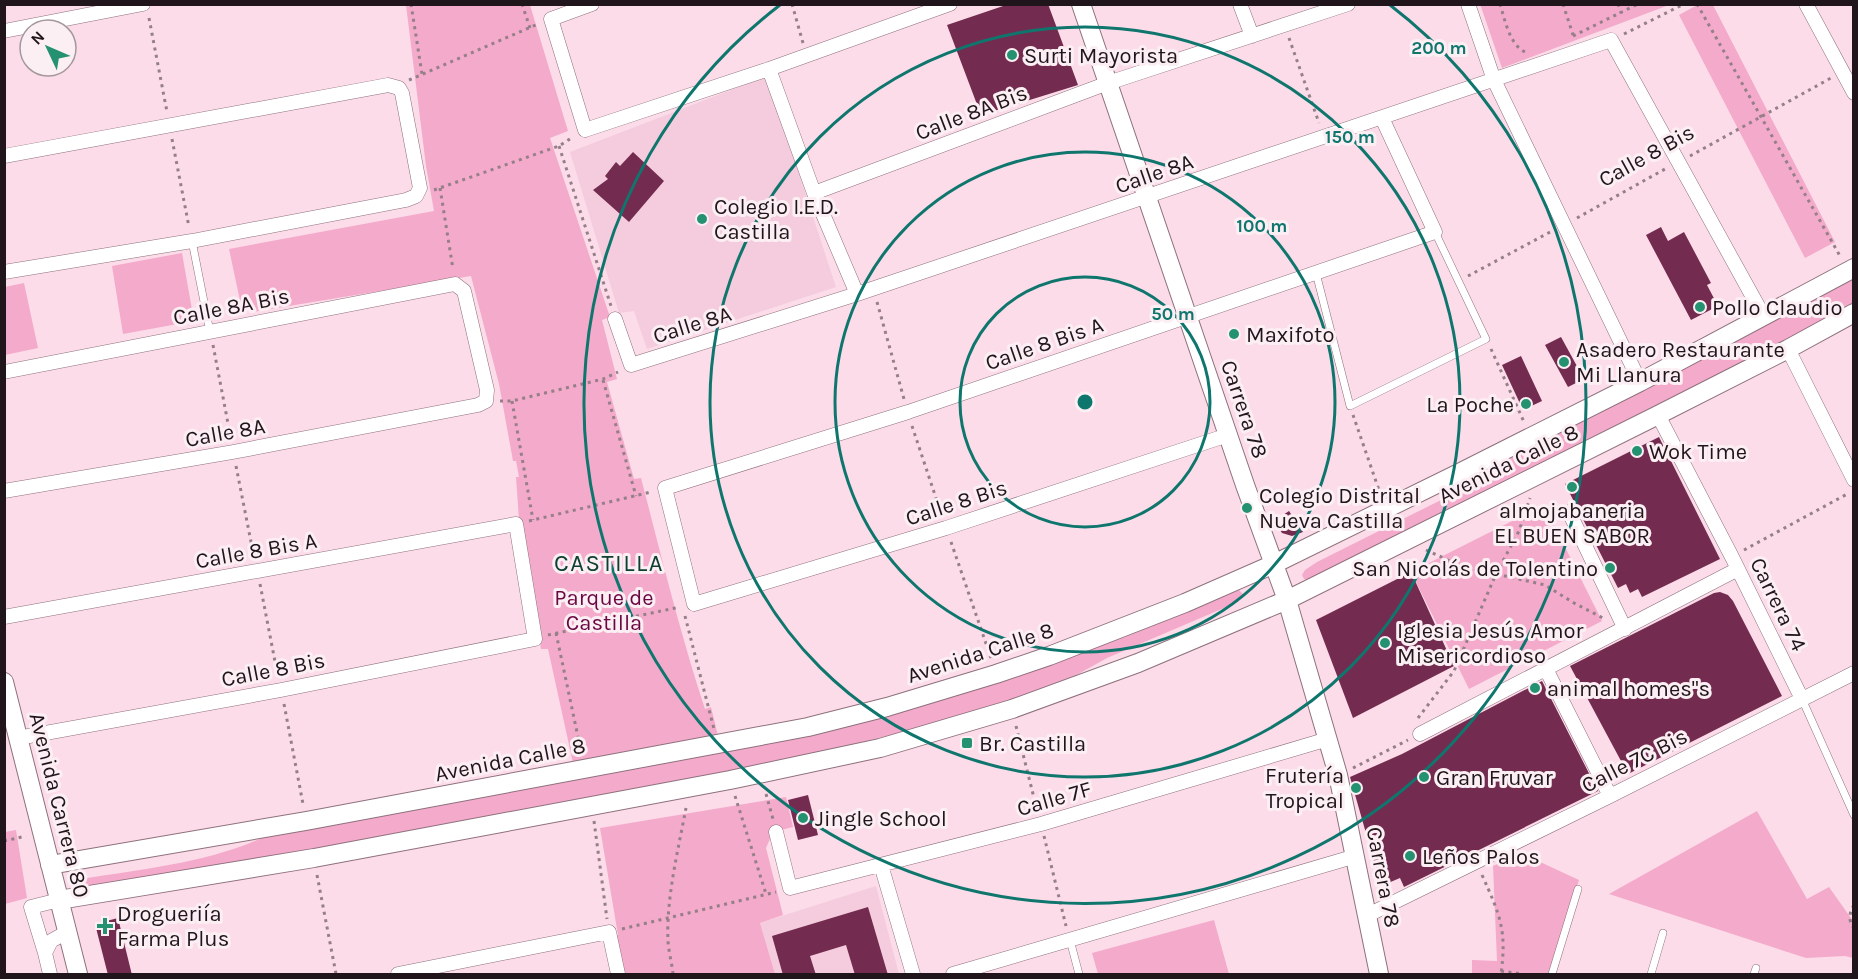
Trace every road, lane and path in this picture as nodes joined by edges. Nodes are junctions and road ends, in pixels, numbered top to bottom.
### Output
1 (144, 4) edge
2 (411, 4) edge
3 (522, 4) edge
4 (592, 4) edge
5 (792, 4) edge
6 (950, 4) edge
7 (1081, 4) edge
8 (1240, 4) edge
9 (1348, 4) edge
10 (1468, 4) edge
11 (1500, 4) edge
12 (1563, 4) edge
13 (1618, 4) edge
14 (1638, 4) edge
15 (1684, 4) edge
16 (1696, 4) edge
17 (1806, 4) edge
18 (1621, 13) junction
19 (551, 19) junction
20 (1285, 25) junction
21 (530, 28) junction
22 (4, 31) edge
23 (1573, 35) junction
24 (1252, 36) junction
25 (1564, 39) dead end
26 (1611, 40) junction
27 (1529, 53) dead end
28 (806, 56) junction
29 (769, 69) junction
30 (1842, 72) junction
31 (422, 74) junction
32 (1494, 80) junction
33 (1108, 83) junction
34 (394, 85) junction
35 (1854, 93) edge
36 (1761, 116) junction
37 (1382, 118) junction
38 (585, 130) junction
39 (1324, 138) junction
40 (559, 146) junction
41 (4, 156) edge
42 (1678, 162) junction
43 (440, 188) junction
44 (814, 193) junction
45 (416, 196) junction
46 (1147, 198) junction
47 (1563, 225) junction
48 (1435, 232) junction
49 (192, 240) junction
50 (1848, 265) edge
51 (4, 272) edge
52 (1316, 273) junction
53 (1459, 281) junction
54 (459, 288) junction
55 (873, 288) junction
56 (857, 294) junction
57 (1854, 313) edge
58 (1188, 316) junction
59 (1764, 317) junction
60 (615, 319) joint
61 (210, 332) junction
62 (1486, 339) junction
63 (1788, 349) junction
64 (631, 365) junction
65 (4, 372) edge
66 (603, 379) junction
67 (1640, 382) junction
68 (486, 401) junction
69 (512, 401) junction
70 (1350, 406) junction
71 (908, 412) junction
72 (1658, 415) junction
73 (1228, 435) junction
74 (1531, 436) junction
75 (233, 452) junction
76 (1854, 480) edge
77 (665, 488) junction
78 (1854, 490) edge
79 (4, 491) edge
80 (1533, 491) dead end
81 (636, 496) junction
82 (1384, 510) junction
83 (1569, 512) dead end
84 (533, 520) junction
85 (516, 524) junction
86 (946, 528) junction
87 (1405, 541) junction
88 (1735, 563) junction
89 (1274, 564) junction
90 (257, 571) junction
91 (1496, 574) junction
92 (1287, 600) junction
93 (4, 617) edge
94 (1625, 629) junction
95 (556, 633) junction
96 (535, 639) junction
97 (1546, 669) junction
98 (1854, 673) edge
99 (996, 674) junction
100 (4, 682) edge
101 (281, 690) junction
102 (1802, 699) junction
103 (1420, 734) junction
104 (18, 738) junction
105 (1328, 739) junction
106 (719, 744) junction
107 (1353, 768) dead end
108 (585, 769) junction
109 (730, 780) junction
110 (766, 794) dead end
111 (1610, 796) junction
112 (592, 807) junction
113 (686, 808) dead end
114 (1854, 815) edge
115 (306, 821) junction
116 (42, 832) junction
117 (776, 832) joint
118 (4, 841) edge
119 (1356, 856) junction
120 (314, 858) junction
121 (1476, 862) junction
122 (50, 865) junction
123 (881, 865) junction
124 (790, 888) junction
125 (1578, 889) dead end
126 (765, 894) junction
127 (59, 900) junction
128 (1854, 905) edge
129 (1368, 915) junction
130 (669, 918) junction
131 (1854, 928) edge
132 (67, 932) junction
133 (609, 932) junction
134 (1663, 933) dead end
135 (1070, 940) junction
136 (45, 952) junction
137 (1501, 973) edge
138 (50, 975) edge
139 (78, 975) edge
140 (336, 975) edge
141 (398, 975) edge
142 (618, 975) edge
143 (673, 975) edge
144 (913, 975) edge
145 (953, 975) edge
146 (1079, 975) edge
147 (1379, 975) edge
148 (1523, 975) edge
149 (1552, 975) edge
150 (1651, 975) edge

1 - 22 street
2 - 31 path
3 - 21 path
4 - 19 street
5 - 28 path
6 - 28 street
7 - 33 street, Carrera 78
8 - 24 street
9 - 20 street, Calle 8A Bis
10 - 32 street
11 - 27 path
12 - 23 path
13 - 18 path
14 - 18 path
15 - 26 path
16 - 36 path
17 - 30 street
18 - 23 path
19 - 21 path
19 - 38 street
20 - 24 street, Calle 8A Bis
20 - 39 path
21 - 31 path
23 - 25 path
24 - 33 street, Calle 8A Bis
26 - 32 street, Calle 8A
26 - 42 street
28 - 29 street
29 - 38 street
29 - 44 street
30 - 35 street
30 - 36 path, Calle 8 Bis
31 - 34 path
32 - 37 street, Calle 8A
32 - 47 street
33 - 44 street, Calle 8A Bis
33 - 46 street, Carrera 78
34 - 41 street
34 - 45 street
36 - 42 path, Calle 8 Bis
36 - 50 path
37 - 39 street, Calle 8A
37 - 48 street
38 - 40 path
39 - 46 street, Calle 8A
40 - 43 path
40 - 60 path
42 - 47 path, Calle 8 Bis
42 - 59 street
43 - 45 path
43 - 54 path
44 - 56 street
45 - 49 street
46 - 55 street, Calle 8A
46 - 58 street, Carrera 78
47 - 53 path, Calle 8 Bis
47 - 67 street
48 - 52 street, Calle 8 Bis A
48 - 53 lane
49 - 51 street
49 - 61 lane
50 - 59 street, Avenida Calle 8
52 - 58 street, Calle 8 Bis A
52 - 70 lane
53 - 62 lane
54 - 61 street, Calle 8A Bis
54 - 68 street
55 - 56 street, Calle 8A
55 - 71 path
56 - 64 street, Calle 8A
57 - 63 street, Avenida Calle 8
58 - 71 street, Calle 8 Bis A
58 - 73 street, Carrera 78
59 - 67 street, Avenida Calle 8
60 - 64 street
61 - 65 street, Calle 8A Bis
61 - 75 path
62 - 70 lane
62 - 74 path
63 - 72 street, Avenida Calle 8
63 - 76 street
64 - 66 path
66 - 69 path
66 - 81 path
67 - 74 street, Avenida Calle 8
68 - 69 path
68 - 75 street, Calle 8A
69 - 84 path
70 - 82 path
71 - 77 street, Calle 8 Bis A
71 - 86 path
72 - 87 street, Avenida Calle 8
72 - 88 street, Carrera 74
73 - 86 street, Calle 8 Bis
73 - 89 street, Carrera 78
74 - 82 street, Avenida Calle 8
75 - 79 street, Calle 8A
75 - 90 path
77 - 81 path
77 - 86 street, Calle 8 Bis
78 - 88 path
80 - 91 path
81 - 84 path
82 - 89 street, Avenida Calle 8
83 - 94 street
84 - 85 path
85 - 90 street, Calle 8 Bis A
85 - 96 street
86 - 99 path
87 - 91 path
87 - 92 street, Avenida Calle 8
88 - 94 street
88 - 102 street, Carrera 74
89 - 92 street, Carrera 78
89 - 99 street, Avenida Calle 8
90 - 93 street, Calle 8 Bis A
90 - 101 path
91 - 94 path
91 - 103 path
92 - 105 street, Carrera 78
92 - 109 street, Avenida Calle 8
94 - 97 street
95 - 96 path
95 - 106 path
95 - 108 path
96 - 101 street, Calle 8 Bis
97 - 103 street
97 - 111 street
98 - 102 street, Calle 7C Bis
99 - 106 street, Avenida Calle 8
100 - 104 street, Avenida Carrera 80
101 - 104 street, Calle 8 Bis
101 - 115 path
102 - 111 street, Calle 7C Bis
102 - 114 lane, Carrera 74
103 - 107 path
104 - 116 street, Avenida Carrera 80
105 - 119 street, Carrera 78
105 - 123 street, Calle 7F
106 - 108 street, Avenida Calle 8
108 - 115 street, Avenida Calle 8
109 - 112 street, Avenida Calle 8
109 - 126 path
110 - 117 path
111 - 121 street, Calle 7C Bis
112 - 120 street, Avenida Calle 8
112 - 133 path
113 - 130 path
115 - 122 street, Avenida Calle 8
116 - 118 path
116 - 122 street, Avenida Carrera 80
117 - 124 street
119 - 129 street, Carrera 78
119 - 135 street
120 - 127 street, Avenida Calle 8
120 - 140 path
121 - 129 street, Calle 7C Bis
121 - 137 path
122 - 127 street, Avenida Carrera 80
123 - 124 street, Calle 7F
123 - 144 street
124 - 126 path
125 - 149 lane
126 - 130 path
127 - 132 street, Avenida Carrera 80
127 - 136 street
128 - 131 path
129 - 147 street, Carrera 78
130 - 133 path
130 - 143 path
132 - 136 street
132 - 139 street, Avenida Carrera 80
133 - 141 street
133 - 142 street
134 - 150 lane
135 - 145 street
135 - 146 lane
136 - 138 street
137 - 148 path

